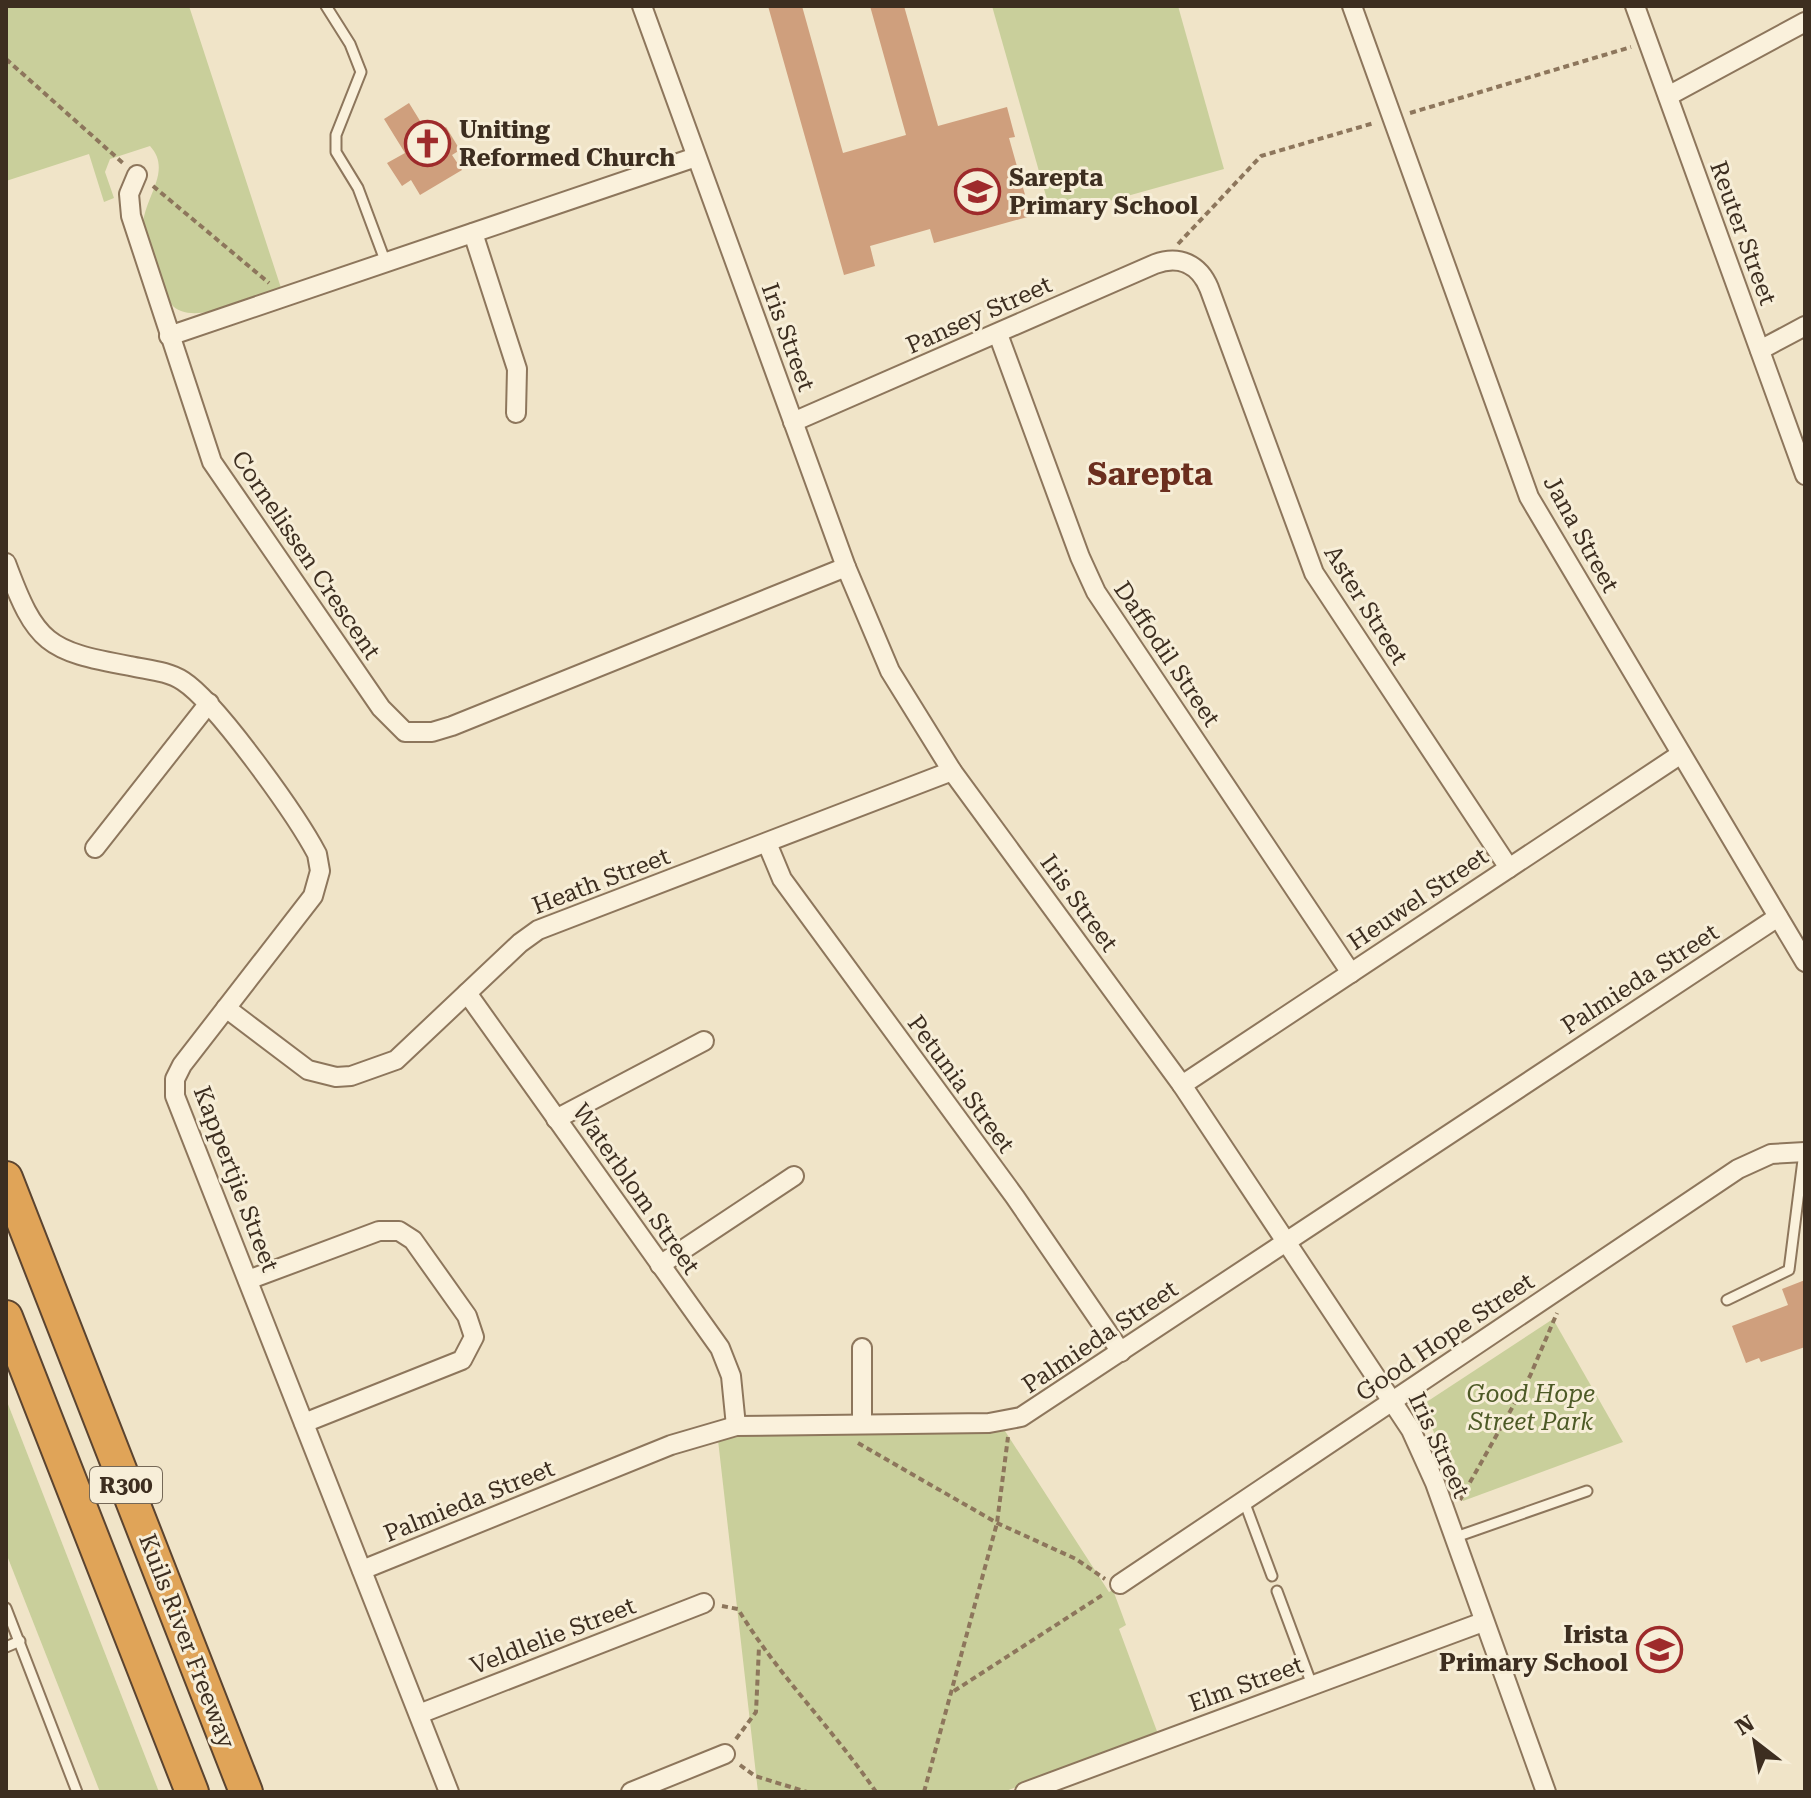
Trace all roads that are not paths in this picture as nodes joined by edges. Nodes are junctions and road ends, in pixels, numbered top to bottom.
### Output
1 (326, 6) edge
2 (642, 6) edge
3 (1352, 6) edge
4 (1635, 6) edge
5 (1805, 22) edge
6 (1668, 96) junction
7 (696, 157) junction
8 (137, 175) road end
9 (473, 233) junction
10 (1186, 262) joint
11 (386, 263) junction
12 (1805, 326) edge
13 (998, 334) junction
14 (169, 336) junction
15 (1760, 350) junction
16 (516, 413) dead end
17 (793, 422) junction
18 (1805, 475) edge
19 (6, 563) edge
20 (846, 567) junction
21 (209, 703) junction
22 (1681, 754) junction
23 (952, 771) junction
24 (767, 843) junction
25 (95, 848) dead end
26 (1509, 868) junction
27 (1778, 917) junction
28 (1805, 962) edge
29 (1351, 973) junction
30 (467, 993) junction
31 (226, 1008) junction
32 (704, 1041) dead end
33 (1182, 1085) junction
34 (556, 1119) junction
35 (1805, 1152) edge
36 (794, 1176) dead end
37 (6, 1178) edge
38 (1287, 1242) junction
39 (660, 1265) junction
40 (248, 1280) junction
41 (1727, 1300) dead end
42 (6, 1317) edge
43 (862, 1348) dead end
44 (1121, 1352) junction
45 (1393, 1401) junction
46 (304, 1423) junction
47 (862, 1423) junction
48 (736, 1426) junction
49 (1587, 1491) dead end
50 (1244, 1501) junction
51 (1453, 1538) junction
52 (362, 1570) junction
53 (1272, 1576) dead end
54 (1120, 1584) road end
55 (1277, 1591) dead end
56 (704, 1603) road end
57 (6, 1608) edge
58 (1483, 1622) junction
59 (20, 1641) junction
60 (6, 1647) edge
61 (1312, 1685) junction
62 (419, 1714) junction
63 (725, 1754) road end
64 (77, 1792) edge
65 (192, 1792) edge
66 (246, 1792) edge
67 (449, 1792) edge
68 (631, 1792) edge
69 (1025, 1792) edge
70 (1546, 1792) edge

1 - 11 lane
2 - 7 street, Iris Street
3 - 22 street, Jana Street
4 - 6 street, Reuter Street
5 - 6 street
6 - 15 street, Reuter Street
7 - 9 street
7 - 17 street, Iris Street
8 - 14 street
9 - 11 street
9 - 16 street
10 - 13 street, Pansey Street
10 - 26 street, Aster Street
11 - 14 street
12 - 15 street
13 - 17 street, Pansey Street
13 - 29 street, Daffodil Street
14 - 20 street, Cornelissen Crescent
15 - 18 street, Reuter Street
17 - 20 street, Iris Street
19 - 21 street, Kappertjie Street
20 - 23 street, Iris Street
21 - 25 street
21 - 31 street, Kappertjie Street
22 - 26 street, Heuwel Street
22 - 27 street, Jana Street
23 - 24 street, Heath Street
23 - 33 street, Iris Street
24 - 30 street, Heath Street
24 - 44 street, Petunia Street
26 - 29 street, Heuwel Street
27 - 28 street, Jana Street
27 - 38 street, Palmieda Street
29 - 33 street, Heuwel Street
30 - 31 street, Heath Street
30 - 34 street, Waterblom Street
31 - 40 street, Kappertjie Street
32 - 34 street
33 - 38 street, Iris Street
34 - 39 street, Waterblom Street
35 - 41 lane
35 - 45 street, Good Hope Street
36 - 39 street
37 - 66 highway, Kuils River Freeway / R300
38 - 44 street, Palmieda Street
38 - 45 street, Iris Street
39 - 48 street, Waterblom Street
40 - 46 street, Kappertjie Street
40 - 46 street
42 - 65 highway, Kuils River Freeway / R300
43 - 47 street
44 - 47 street, Palmieda Street
45 - 50 street, Good Hope Street
45 - 51 street, Iris Street
46 - 52 street, Kappertjie Street
47 - 48 street, Palmieda Street
48 - 52 street, Palmieda Street
49 - 51 lane
50 - 53 lane
50 - 54 street, Good Hope Street
51 - 58 street, Iris Street
52 - 62 street, Kappertjie Street
55 - 61 lane
56 - 62 street, Veldlelie Street
57 - 59 lane
58 - 61 street, Elm Street
58 - 70 street, Iris Street
59 - 60 lane
59 - 64 lane
61 - 69 street, Elm Street
62 - 67 street, Kappertjie Street
63 - 68 street

